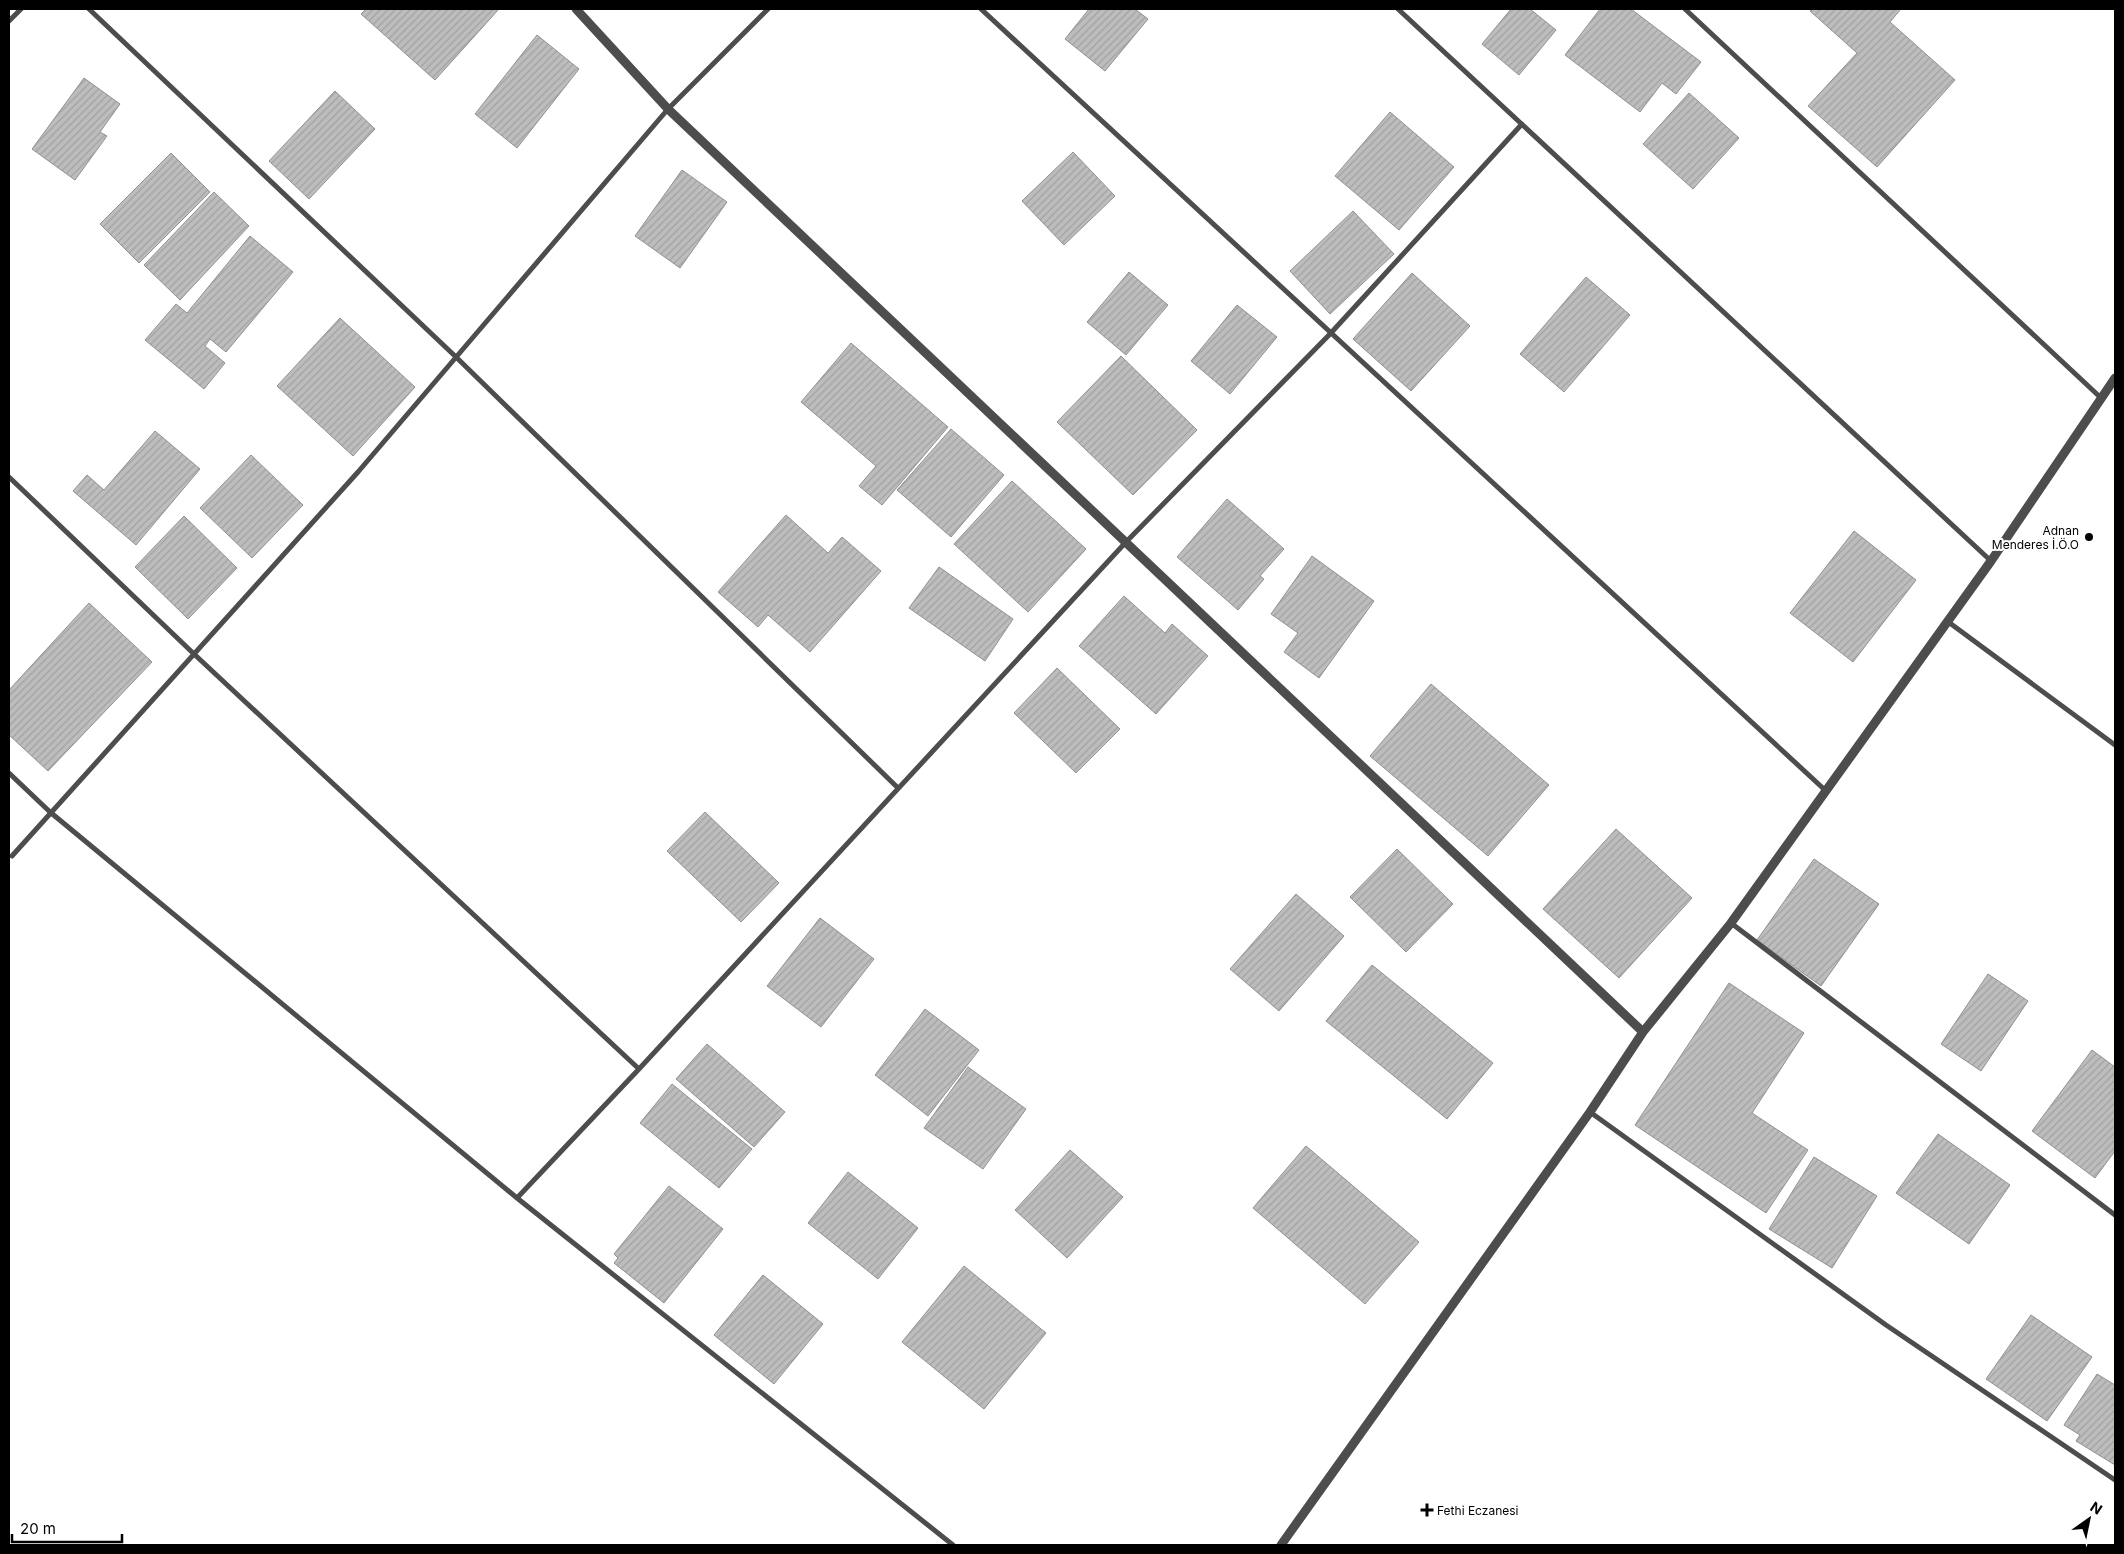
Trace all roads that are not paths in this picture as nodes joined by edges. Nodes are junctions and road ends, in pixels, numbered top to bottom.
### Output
1 (21, 9) edge
2 (89, 9) edge
3 (576, 9) edge
4 (768, 9) edge
5 (981, 9) edge
6 (1398, 9) edge
7 (1685, 9) edge
8 (9, 21) edge
9 (668, 109) junction
10 (1522, 124) junction
11 (1330, 334) junction
12 (456, 357) junction
13 (2115, 378) edge
14 (2100, 397) junction
15 (9, 477) edge
16 (1126, 542) junction
17 (1991, 561) junction
18 (1946, 621) junction
19 (194, 654) junction
20 (2115, 745) edge
21 (9, 773) edge
22 (898, 788) junction
23 (1826, 792) junction
24 (50, 812) junction
25 (12, 856) dead end
26 (1731, 923) junction
27 (1644, 1032) junction
28 (639, 1069) junction
29 (1590, 1112) junction
30 (517, 1198) junction
31 (2115, 1215) edge
32 (2115, 1480) edge
33 (953, 1545) edge
34 (1281, 1545) edge

1 - 8 street
2 - 12 street
3 - 9 street
4 - 9 street
5 - 11 street
6 - 10 street
7 - 14 street
9 - 12 street
9 - 16 street
10 - 11 street
10 - 17 street
11 - 16 street
11 - 23 street
12 - 19 street
12 - 22 street
13 - 14 street
14 - 17 street
15 - 19 street
16 - 22 street
16 - 27 street
17 - 18 street
18 - 20 street
18 - 23 street
19 - 24 street
19 - 28 street
21 - 24 street
22 - 28 street
23 - 26 street
24 - 25 street
24 - 30 street
26 - 27 street
26 - 31 street
27 - 29 street
28 - 30 street
29 - 32 street
29 - 34 street
30 - 33 street

